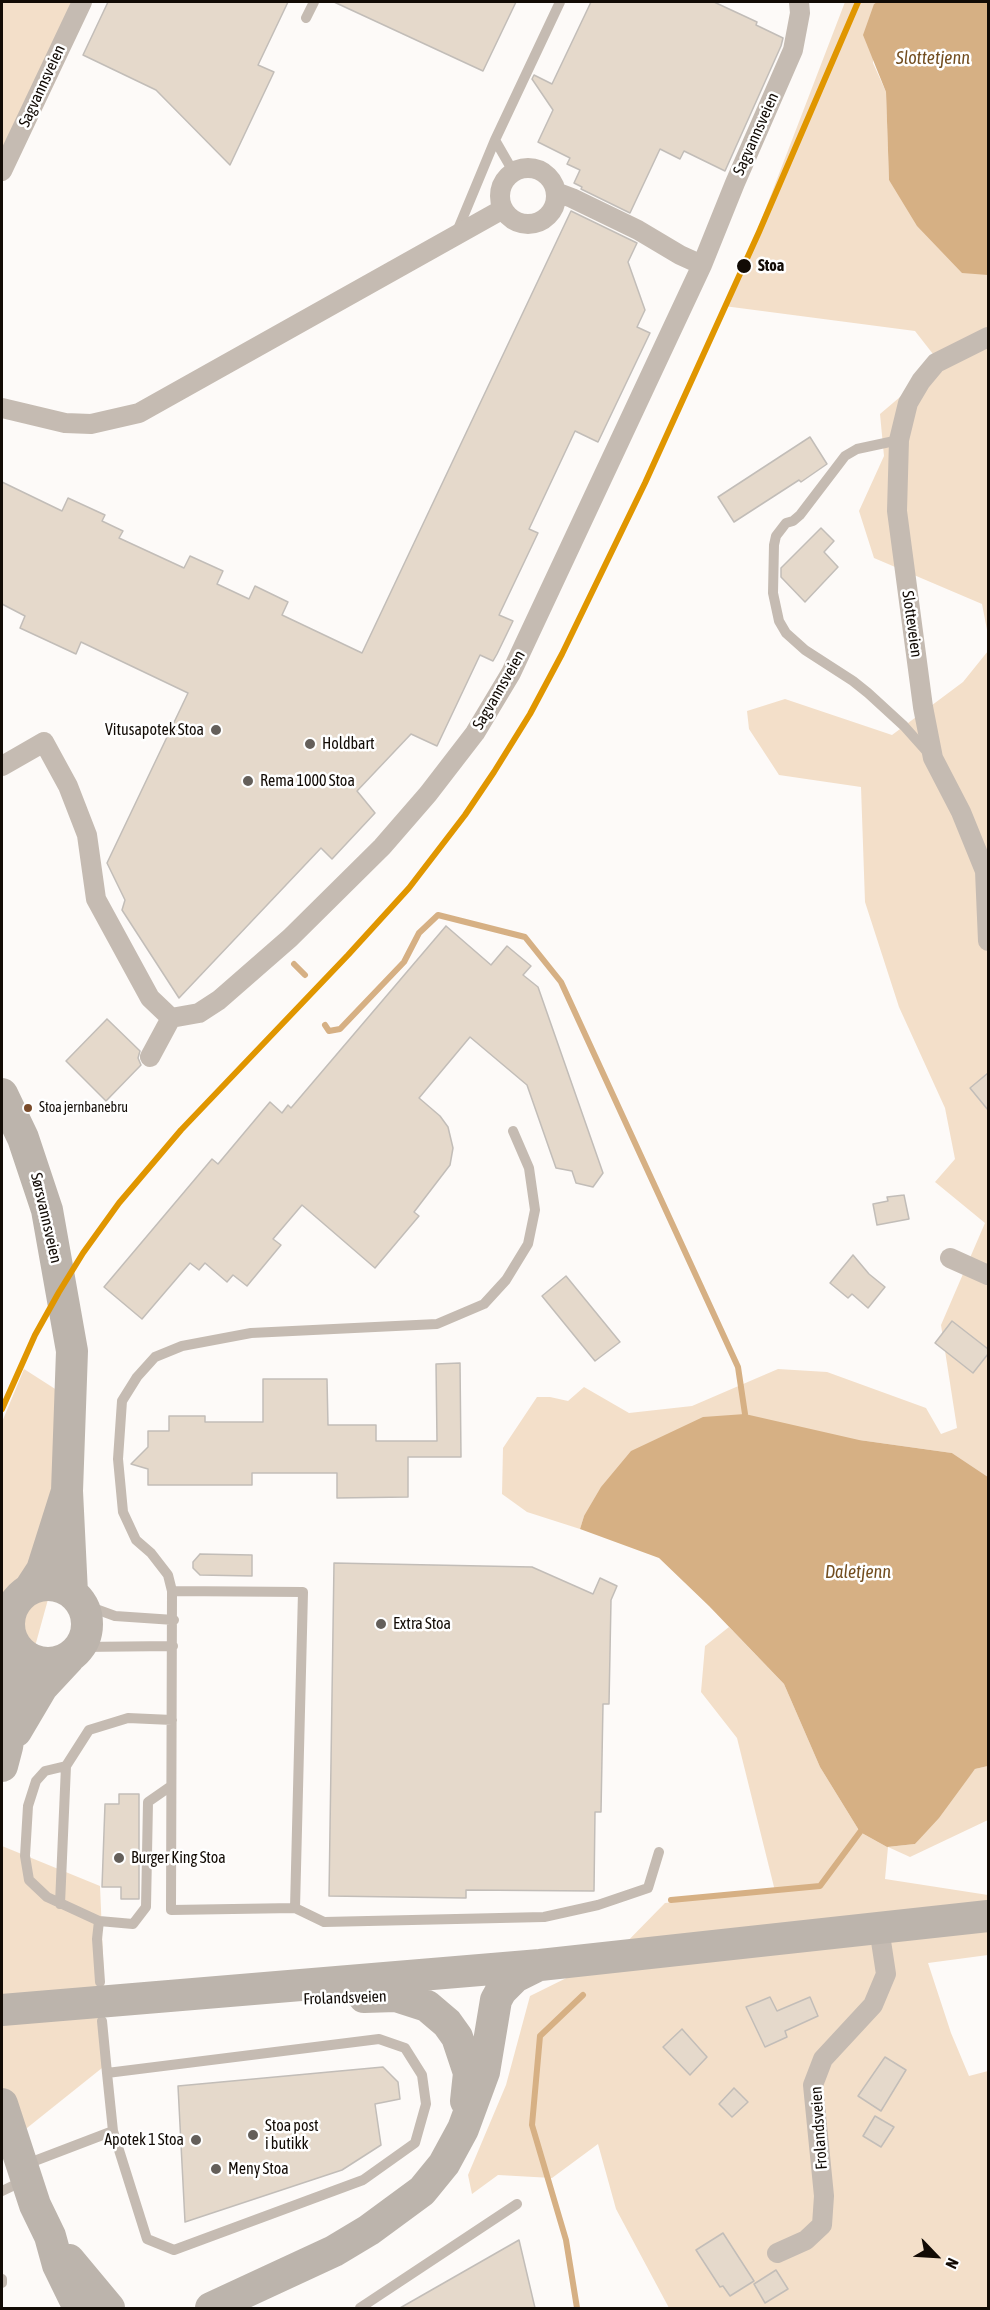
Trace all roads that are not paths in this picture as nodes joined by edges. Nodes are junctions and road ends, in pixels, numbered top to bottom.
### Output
1 (82, 2) edge
2 (314, 2) edge
3 (560, 2) edge
4 (799, 2) edge
5 (306, 18) dead end
6 (495, 140) junction
7 (2, 171) edge
8 (514, 173) junction
9 (555, 192) junction
10 (503, 209) junction
11 (454, 237) junction
12 (702, 265) junction
13 (988, 337) edge
14 (2, 408) edge
15 (899, 440) junction
16 (933, 758) junction
17 (2, 766) edge
18 (988, 941) edge
19 (171, 1017) junction
20 (150, 1057) dead end
21 (2, 1094) edge
22 (513, 1131) dead end
23 (950, 1258) dead end
24 (988, 1275) edge
25 (67, 1491) junction
26 (29, 1590) junction
27 (172, 1591) junction
28 (77, 1598) junction
29 (174, 1620) junction
30 (14, 1644) junction
31 (173, 1646) junction
32 (74, 1653) junction
33 (172, 1720) junction
34 (4, 1757) edge
35 (66, 1766) junction
36 (171, 1786) junction
37 (659, 1852) dead end
38 (60, 1904) junction
39 (295, 1908) junction
40 (988, 1916) edge
41 (99, 1921) junction
42 (879, 1928) junction
43 (540, 1965) junction
44 (100, 1982) dead end
45 (270, 1989) junction
46 (2, 2010) edge
47 (102, 2022) dead end
48 (107, 2073) junction
49 (2, 2104) edge
50 (463, 2129) junction
51 (113, 2131) junction
52 (16, 2179) edge
53 (517, 2204) dead end
54 (50, 2236) junction
55 (328, 2253) junction
56 (777, 2253) dead end
57 (79, 2308) edge
58 (109, 2308) edge
59 (211, 2308) edge
60 (247, 2308) edge
61 (360, 2308) edge

1 - 7 street, Sagvannsveien
2 - 5 lane
3 - 6 lane
4 - 12 street, Sagvannsveien
6 - 8 lane
6 - 11 lane
8 - 9 street
8 - 10 street
9 - 10 street
9 - 12 street
10 - 11 street
11 - 14 street
12 - 19 street, Sagvannsveien
13 - 15 street, Slotteveien
15 - 16 street, Slotteveien
15 - 16 lane
16 - 18 street, Slotteveien
17 - 19 street
19 - 20 street
21 - 25 main road, Sørsvannsveien
22 - 27 lane
23 - 24 street
25 - 26 main road, Sørsvannsveien
25 - 28 main road, Sørsvannsveien
26 - 28 main road
26 - 30 main road
27 - 29 lane
27 - 39 lane
28 - 29 lane
28 - 32 main road
29 - 31 lane
30 - 32 main road
30 - 34 main road
31 - 32 lane
31 - 33 lane
32 - 34 main road
33 - 35 lane
33 - 36 lane
35 - 38 lane
35 - 38 lane
36 - 39 lane
36 - 41 lane
37 - 39 lane
38 - 41 lane
40 - 42 main road, Frolandsveien
41 - 44 lane
42 - 43 main road, Frolandsveien
42 - 56 street, Frolandsveien
43 - 45 main road, Frolandsveien
43 - 50 main road, Frolandsveien
45 - 46 main road, Frolandsveien
45 - 50 main road, Frolandsveien
47 - 48 lane
48 - 51 lane
48 - 51 lane
49 - 52 main road
50 - 55 main road, Frolandsveien
51 - 52 lane
52 - 54 main road
53 - 61 lane
54 - 57 main road
54 - 58 main road
55 - 59 main road, Frolandsveien
55 - 60 main road, Frolandsveien

